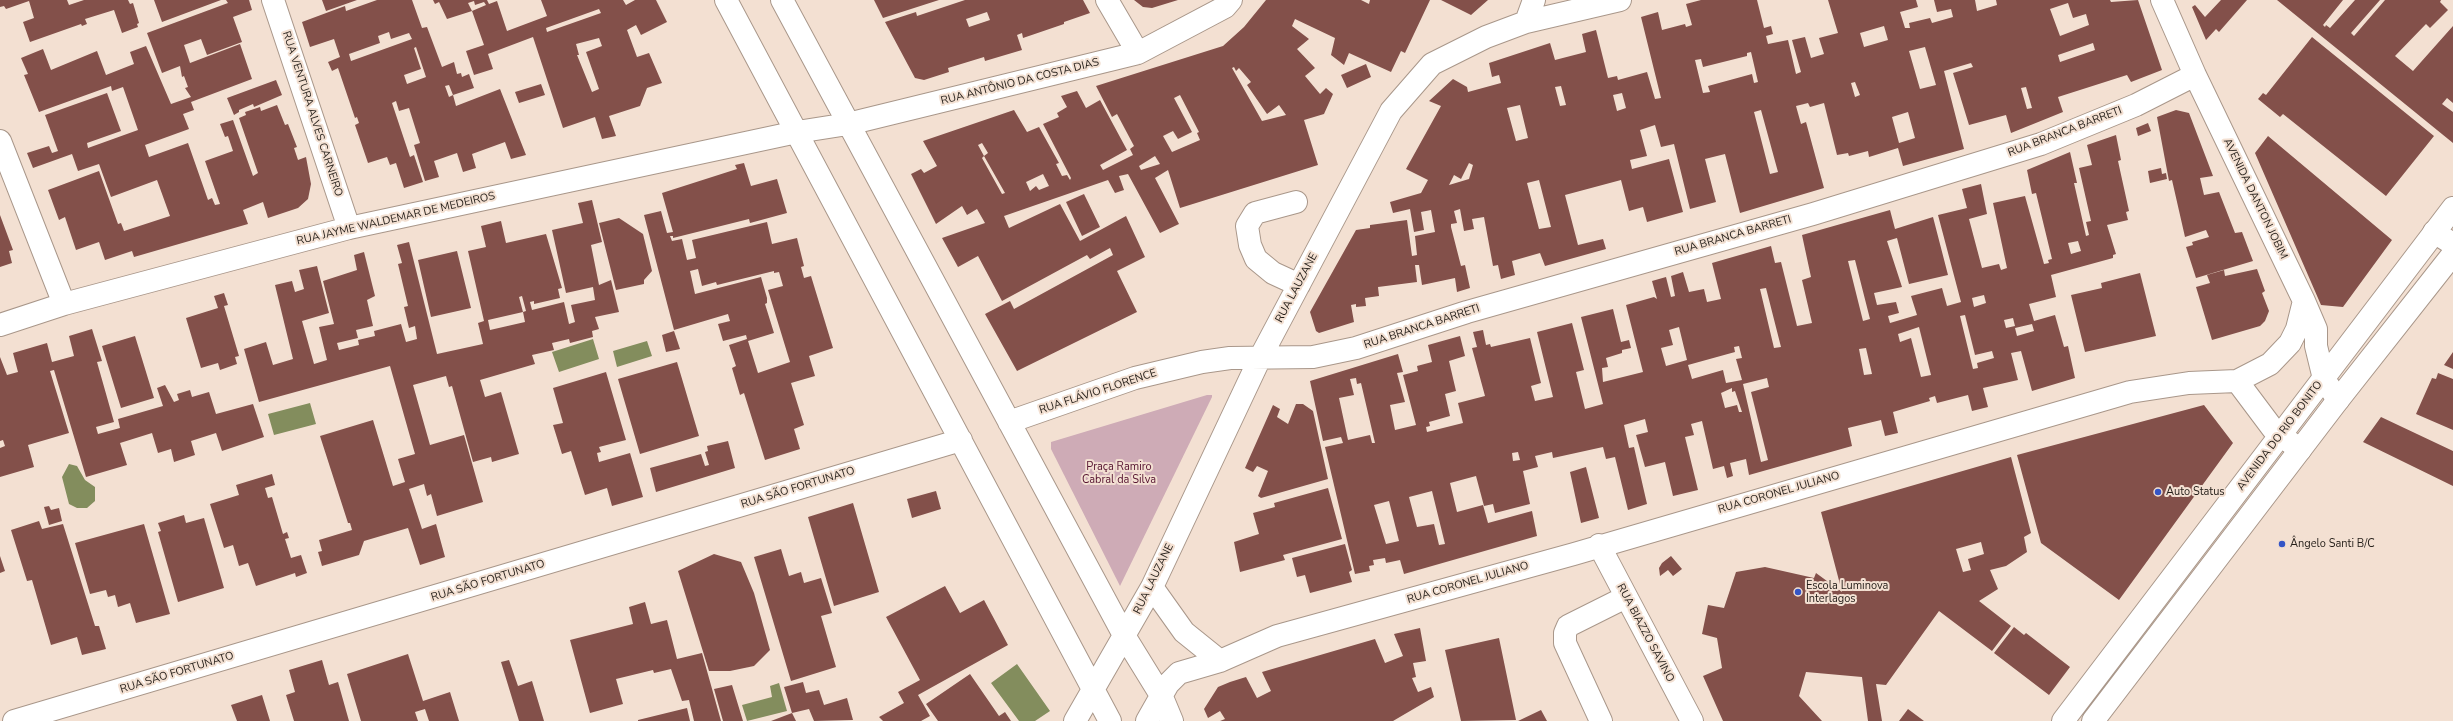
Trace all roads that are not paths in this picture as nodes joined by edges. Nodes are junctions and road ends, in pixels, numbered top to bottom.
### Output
1 (273, 0) edge
2 (726, 0) edge
3 (782, 0) edge
4 (1107, 0) edge
5 (1231, 0) edge
6 (1534, 0) edge
7 (1620, 0) edge
8 (2162, 0) edge
9 (1526, 22) junction
10 (1138, 53) junction
11 (2195, 75) junction
12 (848, 124) junction
13 (797, 132) junction
14 (0, 142) edge
15 (1296, 202) dead end
16 (2453, 208) edge
17 (349, 228) junction
18 (2434, 232) junction
19 (2453, 244) edge
20 (2453, 254) edge
21 (1299, 285) junction
22 (2304, 301) junction
23 (64, 304) junction
24 (0, 325) edge
25 (1260, 358) junction
26 (2324, 379) junction
27 (2237, 381) junction
28 (2338, 400) junction
29 (1009, 422) junction
30 (2280, 436) junction
31 (961, 440) junction
32 (2300, 450) junction
33 (1599, 545) junction
34 (1152, 587) junction
35 (1626, 597) junction
36 (1125, 637) junction
37 (2114, 655) junction
38 (1220, 661) junction
39 (2133, 668) junction
40 (1093, 691) junction
41 (1162, 697) junction
42 (14, 721) edge
43 (1075, 721) edge
44 (1110, 721) edge
45 (1147, 721) edge
46 (1172, 721) edge
47 (1601, 721) edge
48 (1692, 721) edge
49 (2063, 721) edge
50 (2093, 721) edge

1 - 17 street, RUA VENTURA ALVES CARNEIRO
2 - 13 street
3 - 12 street
4 - 10 street
5 - 10 street, RUA ANTÔNIO DA COSTA DIAS
6 - 9 street
7 - 9 street, RUA LAUZANE
8 - 11 street, AVENIDA DANTON JOBIM
9 - 21 street, RUA LAUZANE
10 - 12 street, RUA ANTÔNIO DA COSTA DIAS
11 - 22 street, AVENIDA DANTON JOBIM
11 - 25 street, RUA BRANCA BARRETI
12 - 13 street, RUA ANTÔNIO DA COSTA DIAS
12 - 29 street
13 - 17 street, RUA JAYME WALDEMAR DE MEDEIROS
13 - 31 street
14 - 23 street
15 - 21 street
16 - 18 street, AVENIDA DO RIO BONITO
17 - 23 street, RUA JAYME WALDEMAR DE MEDEIROS
18 - 19 street
18 - 26 street, AVENIDA DO RIO BONITO
20 - 28 street
21 - 25 street, RUA LAUZANE
22 - 26 street, AVENIDA DANTON JOBIM
22 - 27 street, RUA CORONEL JULIANO
23 - 24 street, RUA JAYME WALDEMAR DE MEDEIROS
25 - 29 street, RUA FLÁVIO FLORENCE
25 - 34 street, RUA LAUZANE
26 - 28 street, AVENIDA DANTON JOBIM
26 - 30 street, AVENIDA DO RIO BONITO
27 - 30 street
27 - 33 street, RUA CORONEL JULIANO
28 - 32 street
29 - 36 street
30 - 32 street
30 - 37 street, AVENIDA DO RIO BONITO
31 - 40 street
31 - 42 street, RUA SÃO FORTUNATO
32 - 39 street
33 - 35 street, RUA BIAZZO SAVINO
33 - 38 street, RUA CORONEL JULIANO
34 - 36 street, RUA LAUZANE
34 - 38 street
35 - 47 street
35 - 48 street, RUA BIAZZO SAVINO
36 - 40 street, RUA LAUZANE
36 - 41 street
37 - 39 street
37 - 49 street, AVENIDA DO RIO BONITO
38 - 41 street, RUA CORONEL JULIANO
39 - 50 street
40 - 43 street, RUA LAUZANE
40 - 44 street
41 - 45 street, RUA CORONEL JULIANO
41 - 46 street

